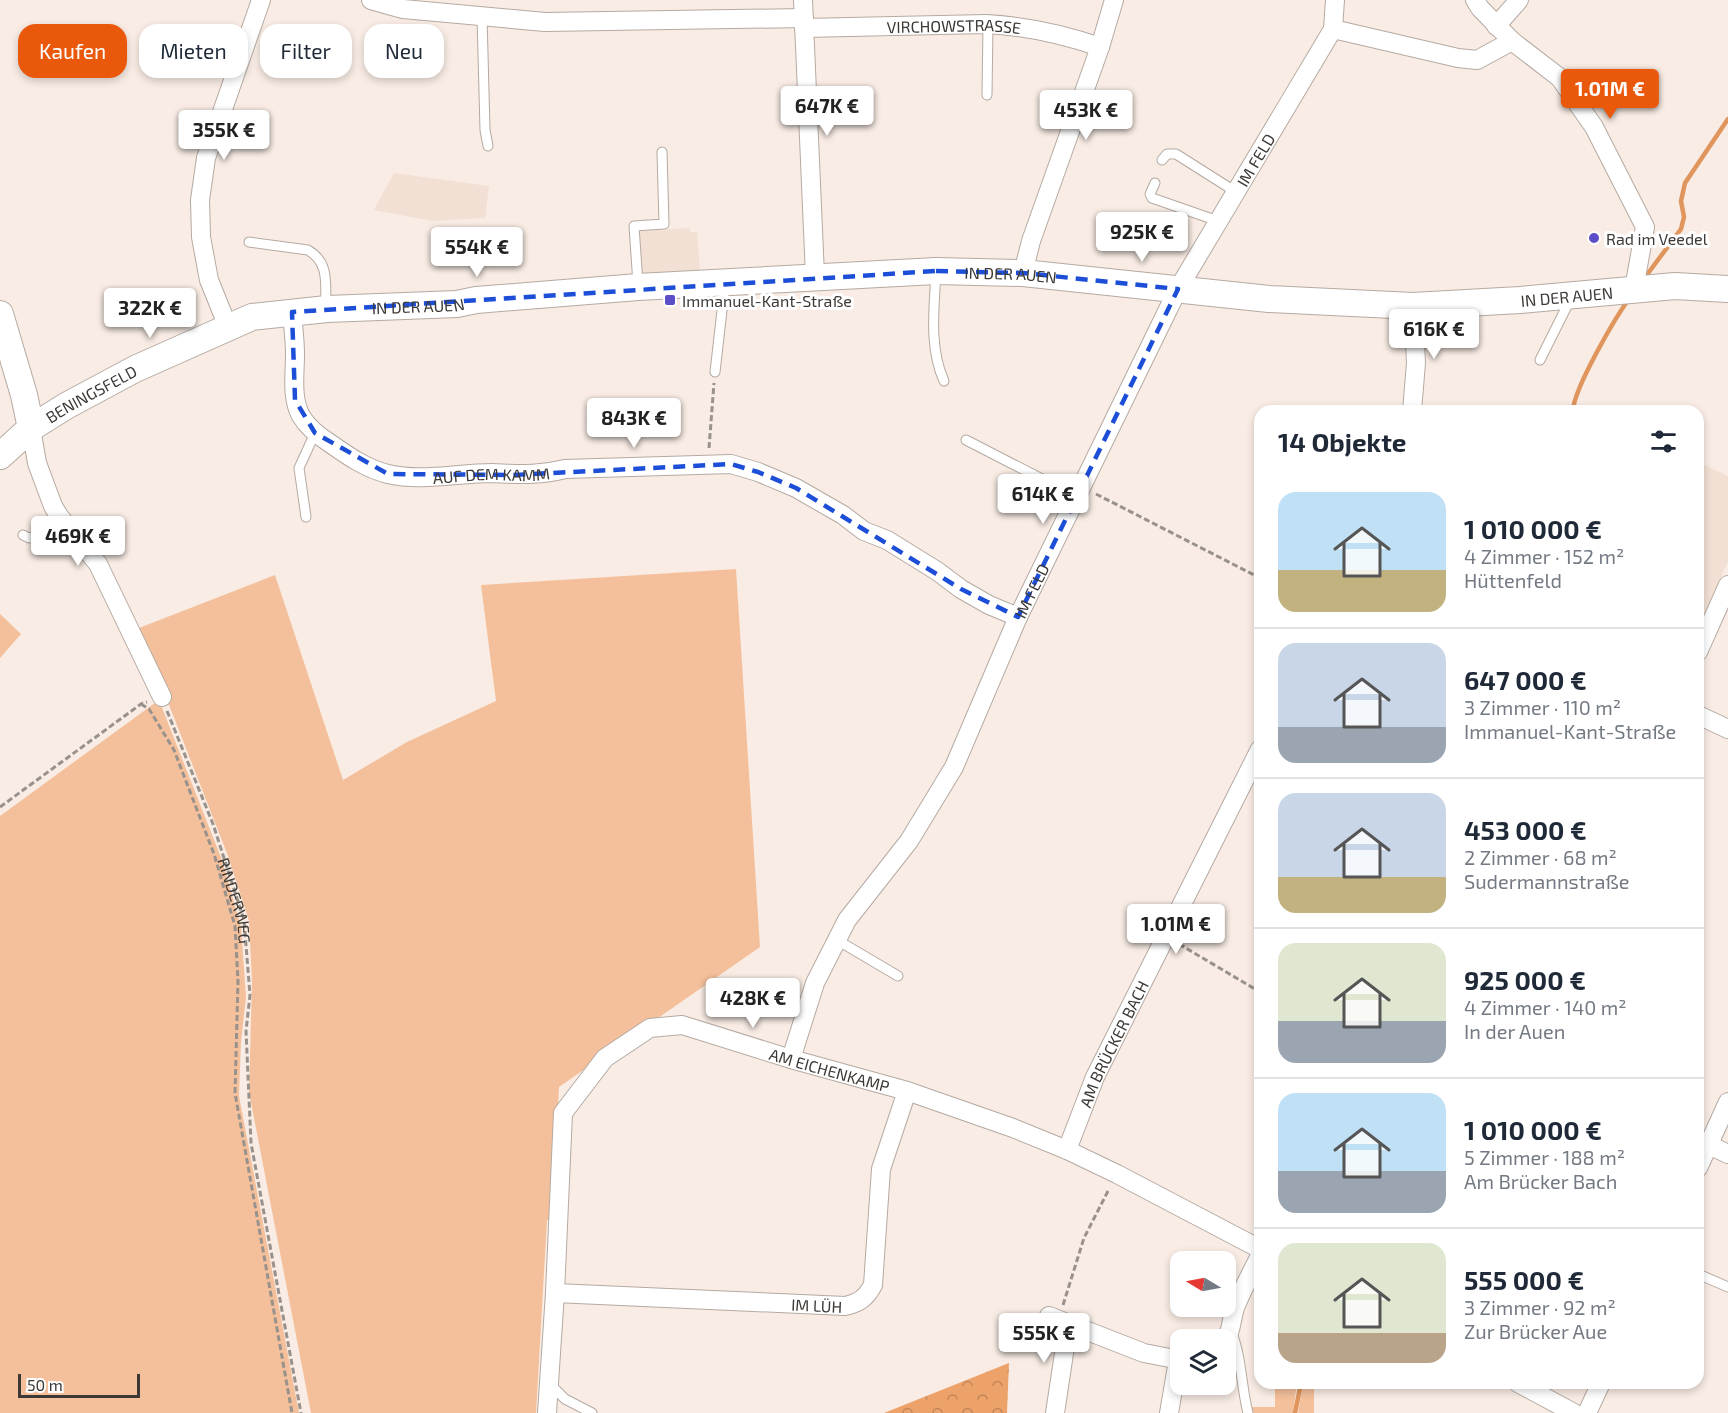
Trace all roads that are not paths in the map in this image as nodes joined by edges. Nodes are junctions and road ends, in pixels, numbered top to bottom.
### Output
1 (261, 0) edge
2 (371, 0) edge
3 (1114, 0) edge
4 (1335, 0) edge
5 (1475, 0) edge
6 (1519, 0) edge
7 (804, 15) edge
8 (482, 16) junction
9 (988, 24) junction
10 (1496, 26) junction
11 (1333, 29) junction
12 (1512, 41) junction
13 (1100, 47) junction
14 (987, 95) dead end
15 (488, 146) dead end
16 (662, 153) dead end
17 (1162, 160) dead end
18 (1155, 183) dead end
19 (1236, 192) junction
20 (1218, 221) junction
21 (249, 242) dead end
22 (936, 271) junction
23 (1023, 273) junction
24 (815, 276) junction
25 (725, 282) junction
26 (638, 287) junction
27 (1634, 287) junction
28 (1178, 289) junction
29 (1728, 289) edge
30 (1573, 296) junction
31 (1413, 306) junction
32 (327, 309) junction
33 (292, 312) junction
34 (0, 314) edge
35 (228, 327) junction
36 (1540, 360) dead end
37 (715, 372) road end
38 (945, 381) dead end
39 (1412, 405) edge
40 (31, 429) junction
41 (315, 433) junction
42 (966, 440) dead end
43 (0, 456) edge
44 (1079, 492) junction
45 (59, 516) junction
46 (306, 517) dead end
47 (23, 535) dead end
48 (1728, 585) edge
49 (1018, 617) junction
50 (1704, 639) edge
51 (162, 697) road end
52 (1704, 718) edge
53 (1728, 729) edge
54 (1254, 761) edge
55 (837, 940) junction
56 (898, 976) dead end
57 (790, 1059) junction
58 (907, 1091) junction
59 (1728, 1102) edge
60 (1709, 1145) junction
61 (1067, 1150) junction
62 (1728, 1154) edge
63 (1704, 1155) edge
64 (1254, 1247) edge
65 (1254, 1269) edge
66 (1704, 1277) edge
67 (1728, 1287) edge
68 (555, 1293) junction
69 (1230, 1329) edge
70 (1236, 1346) edge
71 (1170, 1359) edge
72 (550, 1384) junction
73 (1529, 1389) edge
74 (1597, 1389) edge
75 (1172, 1395) edge
76 (547, 1413) edge
77 (592, 1413) edge
78 (1055, 1413) edge
79 (1169, 1413) edge
80 (1248, 1413) edge
81 (1574, 1413) edge
82 (1587, 1413) edge

1 - 35 street
2 - 8 street, VIRCHOWSTRASSE
3 - 13 street
4 - 11 street, IM FELD
5 - 10 street
6 - 10 street
7 - 8 street, VIRCHOWSTRASSE
7 - 9 street, VIRCHOWSTRASSE
7 - 24 street
8 - 15 lane
9 - 13 street, VIRCHOWSTRASSE
9 - 14 lane
10 - 12 street
11 - 12 street
11 - 19 street, IM FELD
12 - 27 street
13 - 23 street
16 - 26 lane
17 - 19 lane
18 - 20 lane
19 - 20 street, IM FELD
20 - 28 street, IM FELD
21 - 32 lane
22 - 23 street, IN DER AUEN
22 - 24 street, IN DER AUEN
22 - 38 lane
23 - 28 street, IN DER AUEN
24 - 25 street, IN DER AUEN
25 - 26 street, IN DER AUEN
25 - 37 lane
26 - 32 street, IN DER AUEN
27 - 29 street, IN DER AUEN
27 - 30 street, IN DER AUEN
28 - 31 street, IN DER AUEN
28 - 44 street, IM FELD
30 - 31 street, IN DER AUEN
30 - 36 lane
31 - 39 street
32 - 33 street, IN DER AUEN
33 - 35 street, BENINGSFELD
33 - 41 street, AUF DEM KAMM
34 - 40 street
35 - 40 street, BENINGSFELD
40 - 43 street, BENINGSFELD
40 - 45 street
41 - 46 lane
41 - 49 street, AUF DEM KAMM
42 - 44 lane
44 - 49 street, IM FELD
45 - 47 lane
45 - 51 street
48 - 50 street
49 - 55 street, IM FELD
52 - 53 street
54 - 61 street, AM BRÜCKER BACH
55 - 56 lane
55 - 57 street, IM FELD
57 - 58 street, AM EICHENKAMP
57 - 68 street, AM EICHENKAMP
58 - 61 street, AM EICHENKAMP
58 - 68 street, IM LÜH
59 - 60 street
60 - 62 street
60 - 63 street
61 - 64 street, AM EICHENKAMP
65 - 69 street
66 - 67 lane
68 - 72 street, AM EICHENKAMP
70 - 80 lane
71 - 78 street
72 - 76 street, AM EICHENKAMP
72 - 77 lane
73 - 81 street
74 - 82 street
75 - 79 street

